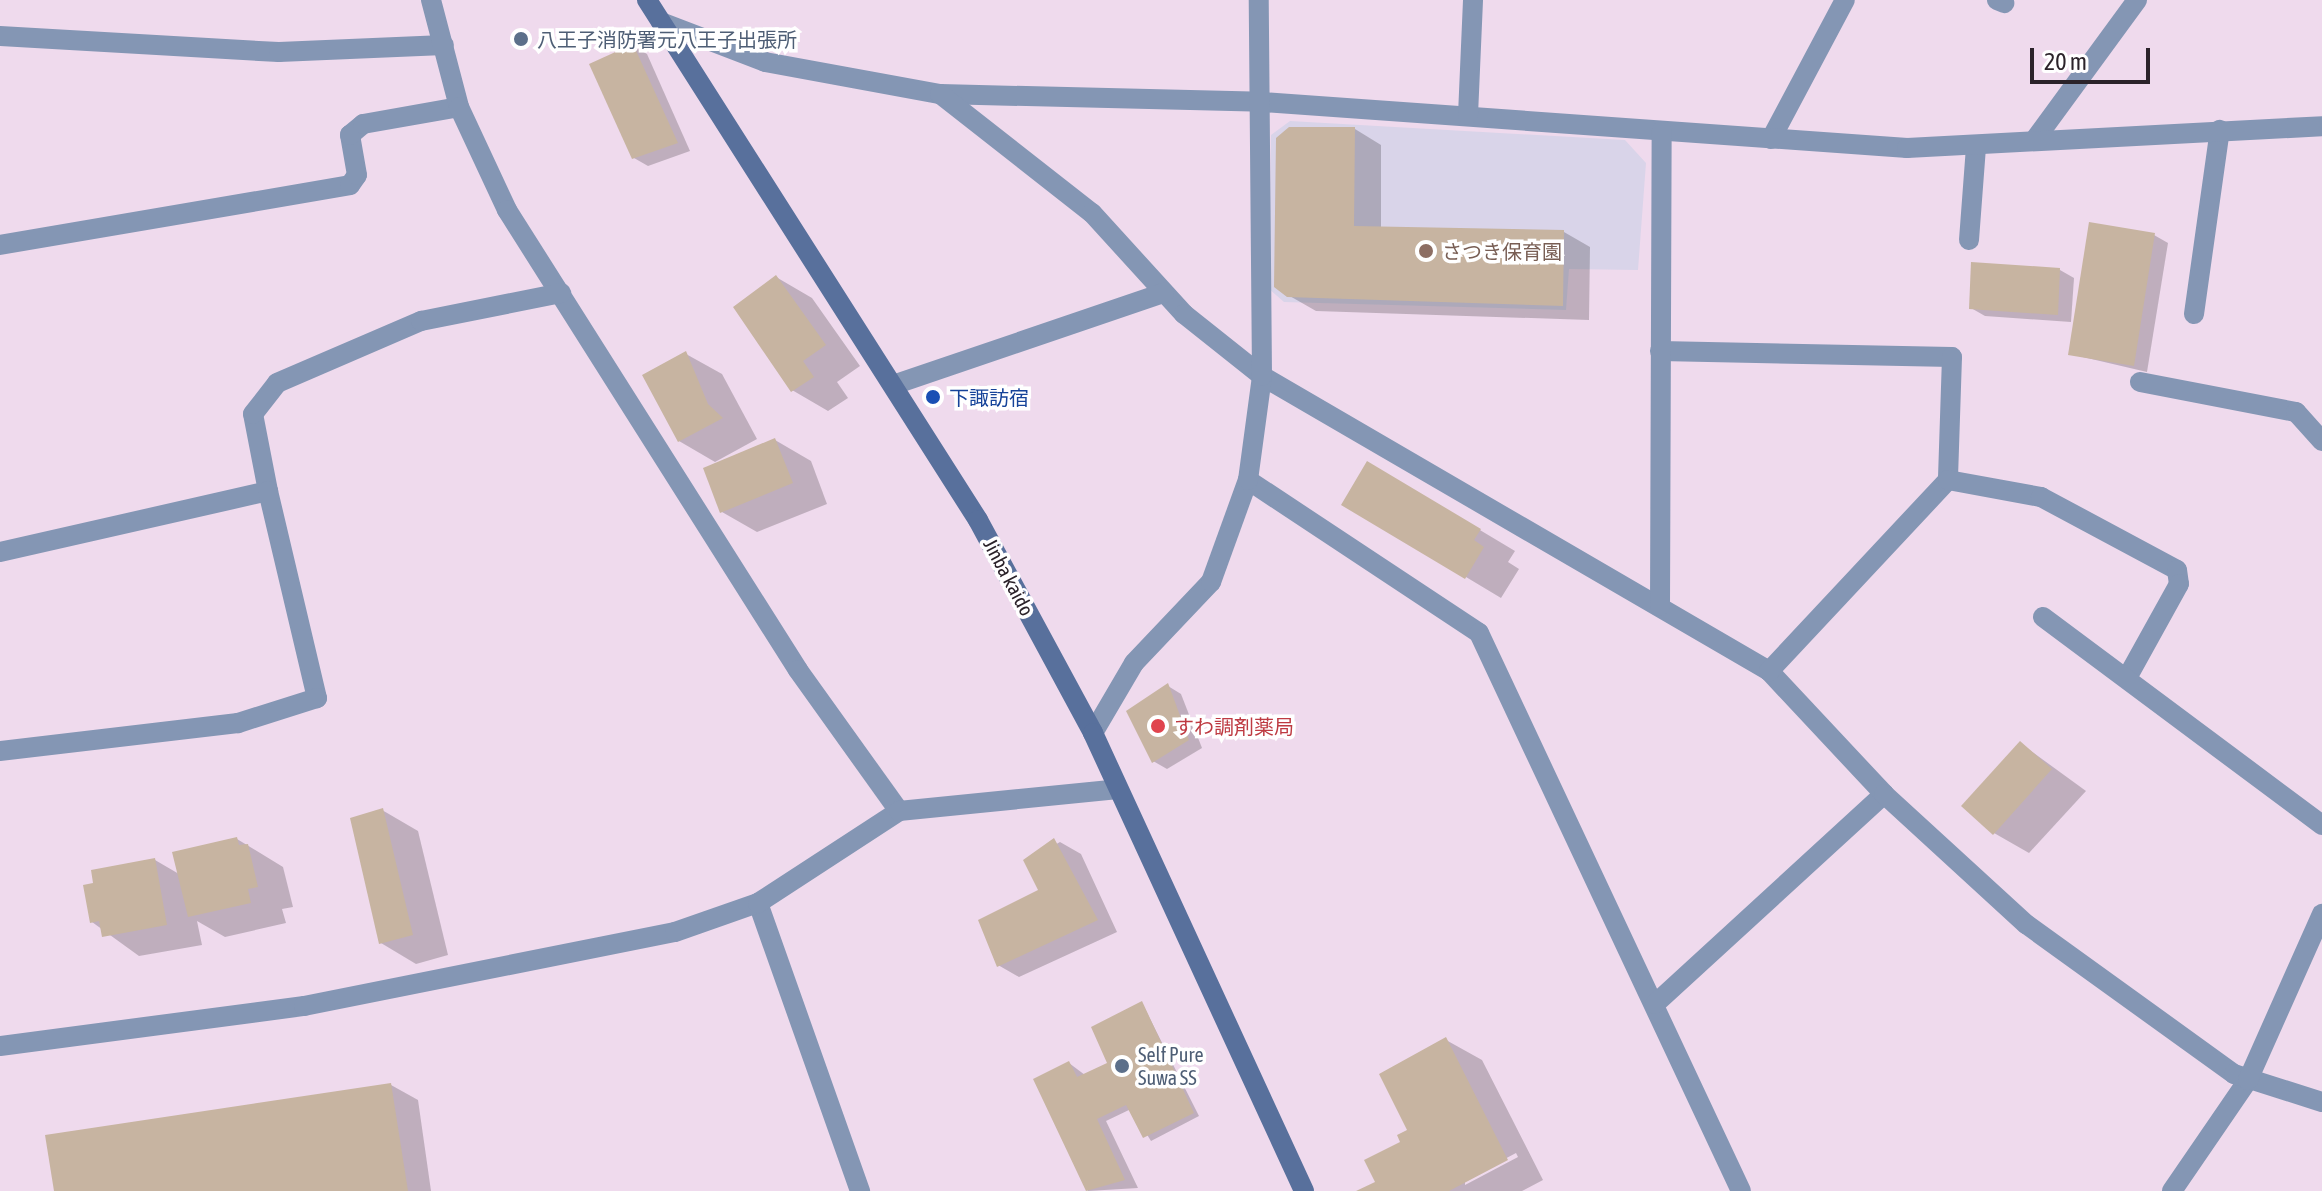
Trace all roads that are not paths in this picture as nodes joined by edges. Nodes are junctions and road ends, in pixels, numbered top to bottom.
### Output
1 (431, 0) edge
2 (647, 0) edge
3 (1259, 0) edge
4 (1473, 0) edge
5 (1845, 0) edge
6 (2137, 0) edge
7 (661, 22) junction
8 (0, 36) edge
9 (444, 45) junction
10 (940, 94) junction
11 (1262, 102) junction
12 (459, 107) junction
13 (1468, 115) junction
14 (2322, 126) edge
15 (2220, 130) junction
16 (1662, 131) junction
17 (2036, 138) junction
18 (1771, 139) junction
19 (1976, 146) junction
20 (1969, 240) dead end
21 (0, 245) edge
22 (561, 293) junction
23 (1164, 293) junction
24 (2194, 314) dead end
25 (1660, 351) junction
26 (1262, 376) junction
27 (2140, 382) dead end
28 (896, 384) junction
29 (2322, 441) edge
30 (1248, 480) junction
31 (1948, 480) junction
32 (268, 491) junction
33 (0, 552) edge
34 (1660, 606) junction
35 (2043, 617) dead end
36 (1769, 671) junction
37 (2127, 678) junction
38 (1093, 733) junction
39 (0, 751) edge
40 (1118, 789) junction
41 (1884, 794) junction
42 (899, 811) junction
43 (2322, 825) edge
44 (758, 903) junction
45 (2322, 914) edge
46 (1655, 1004) junction
47 (0, 1046) edge
48 (2248, 1080) junction
49 (2322, 1102) edge
50 (860, 1191) edge
51 (1304, 1191) edge
52 (1741, 1191) edge
53 (2172, 1191) edge

1 - 9 street
2 - 7 main road, Jinba kaido
3 - 11 street
4 - 13 street
5 - 18 street
6 - 17 street
7 - 10 street
7 - 28 main road, Jinba kaido
8 - 9 street
9 - 12 street
10 - 11 street
10 - 23 street
11 - 13 street
11 - 26 street
12 - 21 street
12 - 22 street
13 - 16 street
14 - 15 street
15 - 17 street
15 - 24 street
16 - 18 street
16 - 25 street
17 - 19 street
18 - 19 street
19 - 20 street
22 - 32 street
22 - 42 street
23 - 26 street
23 - 28 street
25 - 31 street
25 - 34 street
26 - 30 street
26 - 34 street
27 - 29 street
28 - 38 main road, Jinba kaido
30 - 38 street
30 - 46 street
31 - 36 street
31 - 37 street
32 - 33 street
32 - 39 street
34 - 36 street
35 - 37 street
36 - 41 street
37 - 43 street
38 - 40 main road, Jinba kaido
40 - 42 street
40 - 51 main road, Jinba kaido
41 - 46 street
41 - 48 street
42 - 44 street
44 - 47 street
44 - 50 street
45 - 48 street
46 - 52 street
48 - 49 street
48 - 53 street

